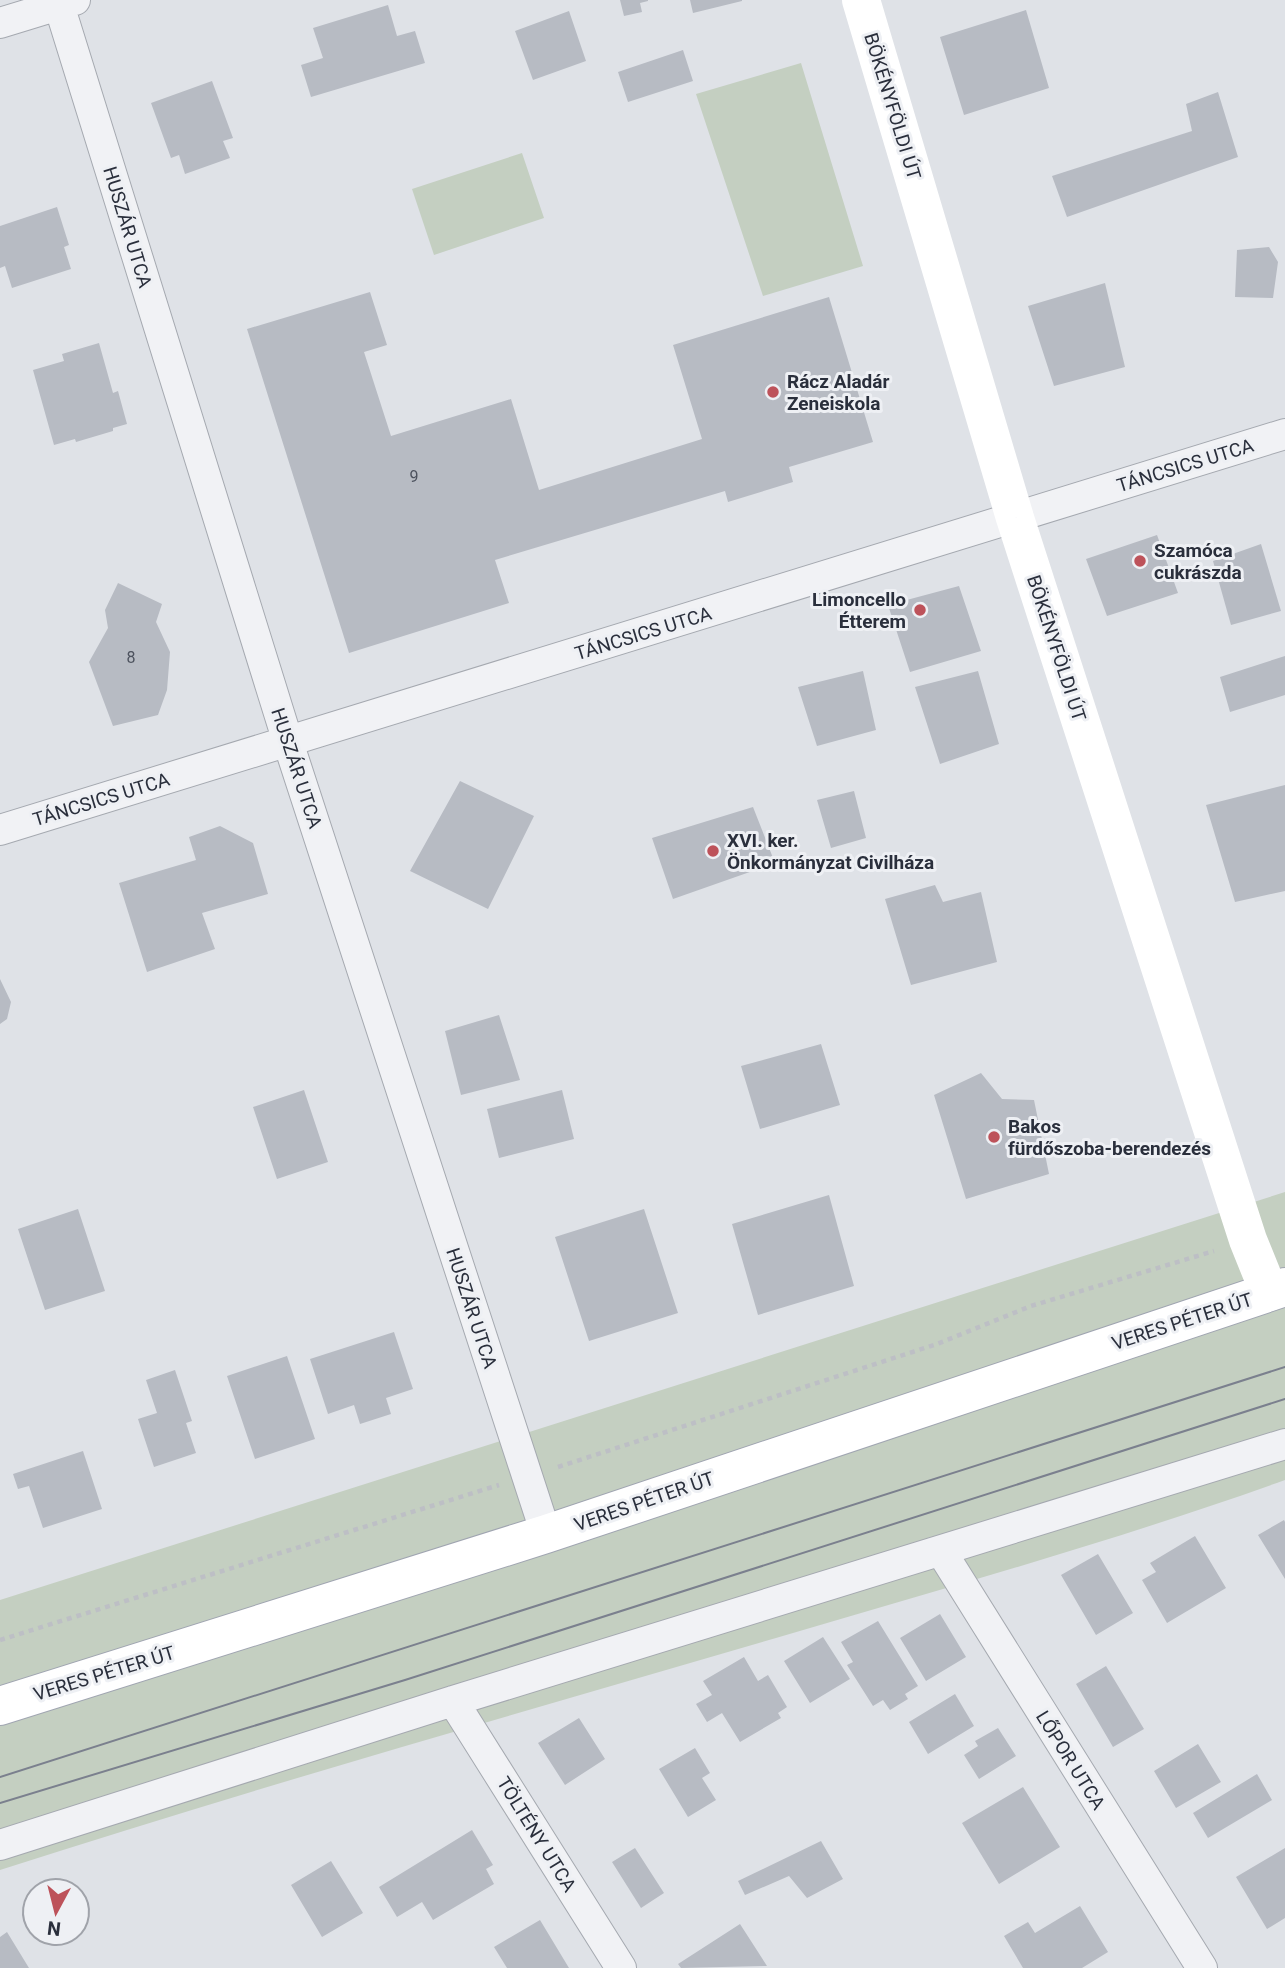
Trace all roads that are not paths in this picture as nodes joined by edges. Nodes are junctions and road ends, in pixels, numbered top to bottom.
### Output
1 (861, 0) edge
2 (64, 2) edge
3 (0, 23) edge
4 (1285, 434) edge
5 (1015, 518) junction
6 (288, 742) junction
7 (0, 830) edge
8 (1277, 1289) edge
9 (1285, 1444) edge
10 (546, 1534) junction
11 (941, 1551) junction
12 (453, 1701) junction
13 (0, 1706) edge
14 (0, 1845) edge
15 (621, 1968) edge
16 (1202, 1968) edge

1 - 5 street, BÖKÉNYFÖLDI ÚT
2 - 3 street
2 - 6 street, HUSZÁR UTCA
4 - 5 street, TÁNCSICS UTCA
5 - 6 street, TÁNCSICS UTCA
5 - 8 street, BÖKÉNYFÖLDI ÚT
6 - 7 street, TÁNCSICS UTCA
6 - 10 street, HUSZÁR UTCA
8 - 10 street, VERES PÉTER ÚT
9 - 11 street
10 - 13 street, VERES PÉTER ÚT
11 - 12 street
11 - 16 street, LŐPOR UTCA
12 - 14 street
12 - 15 street, TÖLTÉNY UTCA

